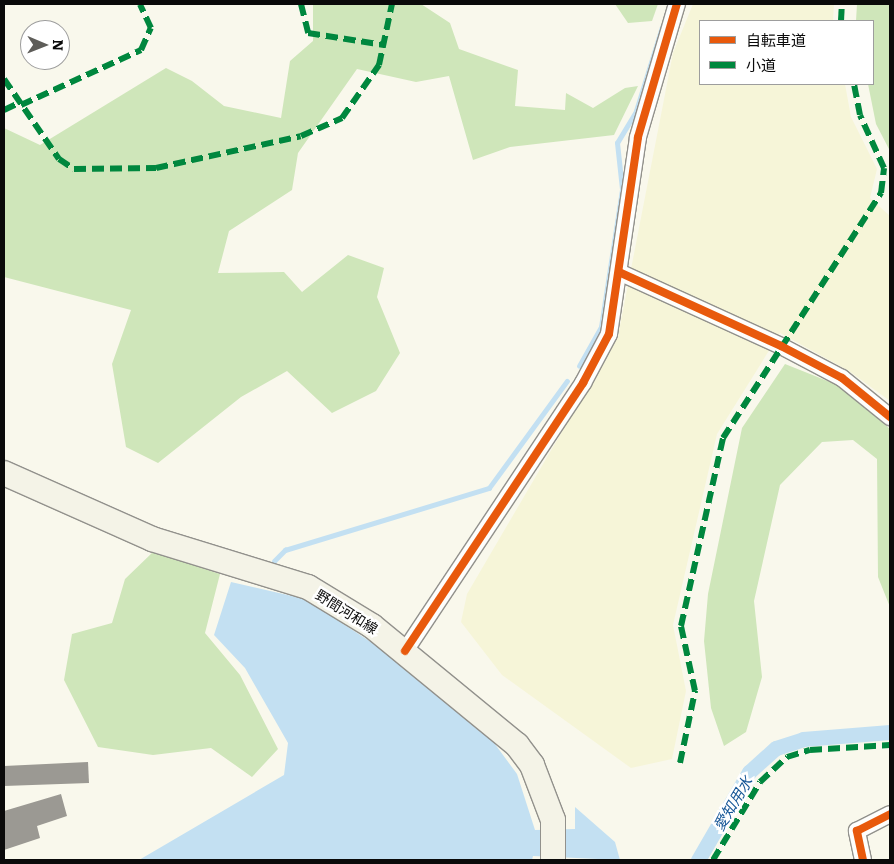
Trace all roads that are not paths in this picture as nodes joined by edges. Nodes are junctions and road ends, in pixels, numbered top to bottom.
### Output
1 (677, 4) edge
2 (621, 272) junction
3 (890, 417) edge
4 (4, 473) edge
5 (405, 651) junction
6 (890, 814) edge
7 (553, 860) edge
8 (863, 860) edge

1 - 2 street
2 - 3 street
2 - 5 street
4 - 5 main road, 野間河和線
5 - 7 main road, 野間河和線
6 - 8 street

